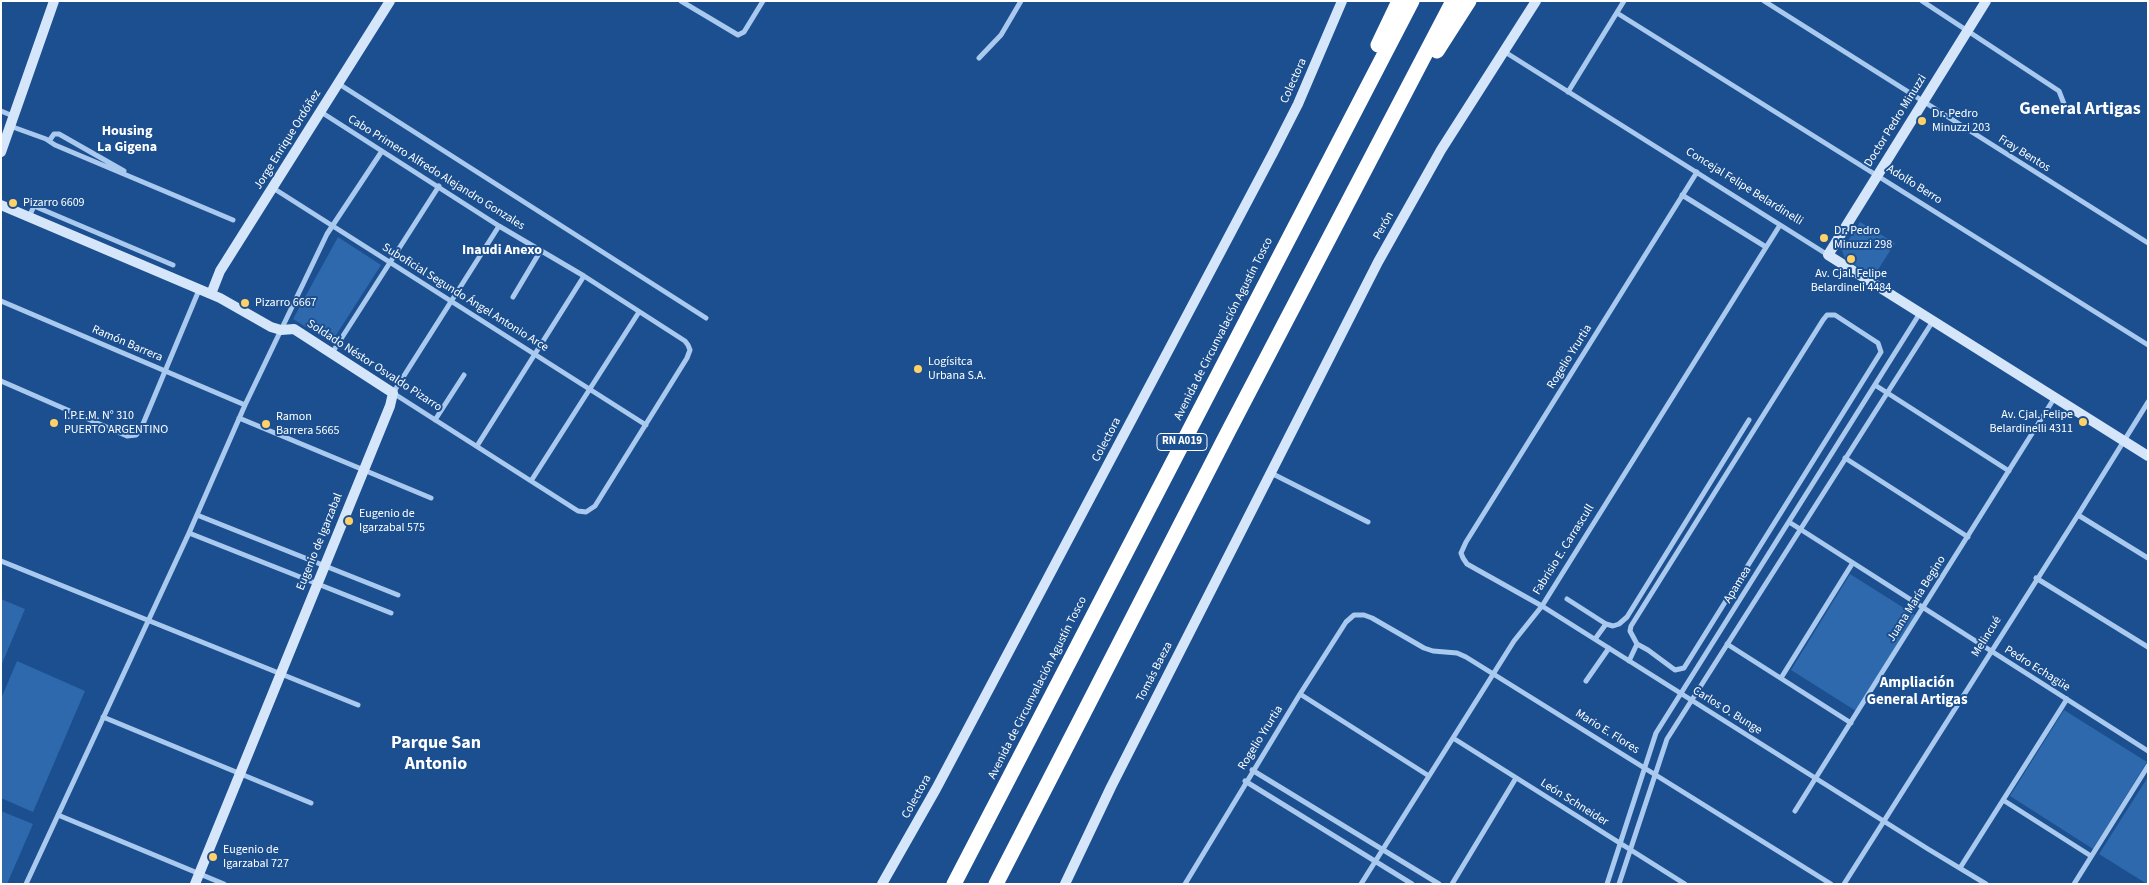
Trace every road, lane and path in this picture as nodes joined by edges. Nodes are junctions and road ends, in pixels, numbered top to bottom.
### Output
1 (54, 1) edge
2 (390, 1) edge
3 (681, 1) edge
4 (763, 1) edge
5 (1021, 1) edge
6 (1342, 1) edge
7 (1399, 1) edge
8 (1412, 1) edge
9 (1453, 1) edge
10 (1469, 1) edge
11 (1536, 1) edge
12 (1624, 1) edge
13 (1764, 1) edge
14 (1922, 1) edge
15 (1986, 1) edge
16 (1617, 13) junction
17 (1968, 30) junction
18 (1505, 52) junction
19 (979, 58) dead end
20 (339, 84) junction
21 (1568, 92) junction
22 (1923, 102) junction
23 (2066, 109) dead end
24 (1, 111) edge
25 (321, 112) junction
26 (1392, 119) junction
27 (12, 121) junction
28 (49, 141) junction
29 (382, 151) junction
30 (1, 152) edge
31 (1697, 172) junction
32 (1878, 174) junction
33 (144, 182) junction
34 (439, 186) junction
35 (273, 188) junction
36 (1682, 195) junction
37 (1, 205) edge
38 (29, 217) junction
39 (233, 220) dead end
40 (1780, 225) junction
41 (332, 226) junction
42 (499, 226) junction
43 (1292, 231) junction
44 (2148, 243) edge
45 (1766, 247) junction
46 (541, 250) junction
47 (1828, 255) junction
48 (390, 263) junction
49 (173, 265) dead end
50 (584, 276) junction
51 (199, 290) junction
52 (211, 294) junction
53 (513, 297) dead end
54 (1, 300) edge
55 (450, 300) junction
56 (639, 312) junction
57 (1920, 313) junction
58 (706, 318) dead end
59 (1933, 321) junction
60 (280, 330) junction
61 (2148, 345) edge
62 (332, 353) junction
63 (534, 353) junction
64 (165, 371) junction
65 (464, 375) dead end
66 (1, 381) edge
67 (1875, 385) junction
68 (590, 388) junction
69 (393, 393) junction
70 (1887, 393) junction
71 (2055, 397) junction
72 (2148, 402) edge
73 (245, 405) junction
74 (239, 418) junction
75 (435, 420) junction
76 (1749, 420) dead end
77 (646, 424) junction
78 (2123, 440) junction
79 (477, 446) junction
80 (2148, 456) edge
81 (1845, 458) junction
82 (363, 470) junction
83 (2009, 471) junction
84 (1270, 473) junction
85 (531, 481) junction
86 (431, 498) dead end
87 (196, 515) junction
88 (2078, 515) junction
89 (1368, 522) dead end
90 (1789, 522) junction
91 (1800, 530) junction
92 (189, 533) junction
93 (1968, 536) junction
94 (1461, 553) joint
95 (2148, 558) edge
96 (2, 561) edge
97 (1852, 564) junction
98 (324, 566) junction
99 (2036, 578) junction
100 (317, 584) junction
101 (398, 595) dead end
102 (1567, 599) dead end
103 (1542, 606) junction
104 (1923, 608) junction
105 (390, 613) dead end
106 (1364, 615) joint
107 (147, 620) junction
108 (1606, 624) junction
109 (1595, 640) junction
110 (1637, 644) junction
111 (1727, 644) junction
112 (2148, 647) edge
113 (1608, 648) junction
114 (1990, 651) junction
115 (1629, 661) junction
116 (1493, 673) junction
117 (281, 674) junction
118 (1781, 678) junction
119 (1586, 681) dead end
120 (1300, 694) junction
121 (1681, 694) junction
122 (2067, 699) junction
123 (1691, 700) junction
124 (358, 705) dead end
125 (103, 717) junction
126 (1851, 723) junction
127 (1453, 738) junction
128 (2148, 751) edge
129 (2148, 766) edge
130 (1644, 767) junction
131 (1252, 770) junction
132 (239, 774) junction
133 (1654, 774) junction
134 (1429, 776) junction
135 (1516, 778) junction
136 (1816, 778) junction
137 (1246, 781) junction
138 (2003, 800) junction
139 (311, 803) dead end
140 (1796, 811) dead end
141 (58, 814) junction
142 (1029, 819) junction
143 (1884, 820) junction
144 (975, 840) junction
145 (1620, 844) junction
146 (1383, 850) junction
147 (1630, 850) junction
148 (2091, 856) junction
149 (1376, 861) junction
150 (1960, 868) junction
151 (199, 874) junction
152 (26, 884) edge
153 (195, 884) edge
154 (224, 884) edge
155 (882, 884) edge
156 (948, 884) edge
157 (954, 884) edge
158 (996, 884) edge
159 (1003, 884) edge
160 (1065, 884) edge
161 (1185, 884) edge
162 (1362, 884) edge
163 (1412, 884) edge
164 (1439, 884) edge
165 (1452, 884) edge
166 (1607, 884) edge
167 (1619, 884) edge
168 (1685, 884) edge
169 (1831, 884) edge
170 (1844, 884) edge
171 (1986, 884) edge
172 (2074, 884) edge

1 - 27 street
2 - 20 street, Jorge Enrique Ordóñez
3 - 4 street
5 - 19 street
6 - 155 street, Colectora
7 - 43 highway
8 - 43 highway, Avenida de Circunvalación Agustín Tosco / RN A019
9 - 26 highway, RN A019
10 - 26 highway
11 - 18 street, Perón
12 - 16 street
13 - 22 street, Fray Bentos
14 - 17 street
15 - 17 street, Doctor Pedro Minuzzi
16 - 21 street
16 - 32 street, Adolfo Berro
17 - 22 street, Doctor Pedro Minuzzi
17 - 23 street
18 - 21 street, Concejal Felipe Belardinelli
18 - 84 street, Perón
20 - 25 street, Jorge Enrique Ordóñez
20 - 58 street
21 - 31 street, Concejal Felipe Belardinelli
22 - 32 street, Doctor Pedro Minuzzi
22 - 44 street, Fray Bentos
24 - 27 street
25 - 29 street, Cabo Primero Alfredo Alejandro Gonzales
25 - 35 street, Jorge Enrique Ordóñez
26 - 142 highway, RN A019
27 - 28 street
27 - 30 street
28 - 33 street
28 - 33 street
29 - 34 street, Cabo Primero Alfredo Alejandro Gonzales
29 - 41 street
31 - 36 street, Rogelio Yrurtia
31 - 40 street, Concejal Felipe Belardinelli
32 - 47 street, Doctor Pedro Minuzzi
32 - 61 street, Adolfo Berro
33 - 39 street
34 - 42 street, Cabo Primero Alfredo Alejandro Gonzales
34 - 48 street
35 - 41 street, Suboficial Segundo Ángel Antonio Arce
35 - 52 street, Jorge Enrique Ordóñez
36 - 45 street
36 - 94 street, Rogelio Yrurtia
37 - 38 street, Soldado Néstor Osvaldo Pizarro
38 - 49 street
38 - 51 street, Soldado Néstor Osvaldo Pizarro
40 - 45 street, Fabrisio E. Carrascull
40 - 47 street, Concejal Felipe Belardinelli
41 - 48 street, Suboficial Segundo Ángel Antonio Arce
41 - 60 street
42 - 46 street, Cabo Primero Alfredo Alejandro Gonzales
42 - 55 street, Eugenio de Igarzabal
43 - 144 highway, Avenida de Circunvalación Agustín Tosco / RN A019
45 - 103 street, Fabrisio E. Carrascull
46 - 50 street, Cabo Primero Alfredo Alejandro Gonzales
46 - 53 street
47 - 57 street, Concejal Felipe Belardinelli
48 - 55 street, Suboficial Segundo Ángel Antonio Arce
48 - 62 street
50 - 56 street, Cabo Primero Alfredo Alejandro Gonzales
50 - 63 street
51 - 52 street, Soldado Néstor Osvaldo Pizarro
51 - 64 street
52 - 60 street, Soldado Néstor Osvaldo Pizarro
54 - 64 street, Ramón Barrera
55 - 63 street, Suboficial Segundo Ángel Antonio Arce
55 - 69 street, Eugenio de Igarzabal
56 - 68 street
56 - 77 street, Cabo Primero Alfredo Alejandro Gonzales
57 - 59 street, Concejal Felipe Belardinelli
57 - 67 street, Apamea
59 - 70 street, Apamea
59 - 71 street, Concejal Felipe Belardinelli
60 - 62 street, Soldado Néstor Osvaldo Pizarro
60 - 73 street
62 - 69 street, Soldado Néstor Osvaldo Pizarro
63 - 68 street, Suboficial Segundo Ángel Antonio Arce
63 - 79 street
64 - 66 street
64 - 73 street, Ramón Barrera
65 - 75 street
67 - 70 street
67 - 90 street, Apamea
68 - 77 street, Suboficial Segundo Ángel Antonio Arce
68 - 85 street
69 - 75 street, Soldado Néstor Osvaldo Pizarro
69 - 82 street, Eugenio de Igarzabal
70 - 81 street, Apamea
70 - 83 street
71 - 78 street, Concejal Felipe Belardinelli
71 - 83 street, Juana María Begino
72 - 78 street, Melincué
73 - 74 street
74 - 82 street
74 - 87 street
75 - 79 street, Soldado Néstor Osvaldo Pizarro
76 - 108 street
77 - 85 street, Soldado Néstor Osvaldo Pizarro
78 - 80 street, Concejal Felipe Belardinelli
78 - 88 street, Melincué
79 - 85 street, Soldado Néstor Osvaldo Pizarro
81 - 91 street, Apamea
81 - 93 street
82 - 86 street
82 - 98 street, Eugenio de Igarzabal
83 - 93 street, Juana María Begino
84 - 89 street
84 - 160 street, Tomás Baeza
87 - 92 street
87 - 98 street
88 - 95 street
88 - 99 street, Melincué
90 - 91 street, Pedro Echagüe
90 - 121 street, Apamea
91 - 97 street, Pedro Echagüe
91 - 111 street, Apamea
92 - 100 street
92 - 107 street
93 - 104 street, Juana María Begino
94 - 103 street, Carlos O. Bunge
96 - 107 street
97 - 104 street, Pedro Echagüe
97 - 118 street
98 - 100 street, Eugenio de Igarzabal
98 - 101 street
99 - 112 street
99 - 114 street, Melincué
100 - 105 street
100 - 117 street, Eugenio de Igarzabal
102 - 108 street
103 - 109 street, Carlos O. Bunge
103 - 116 street, Fabrisio E. Carrascull
104 - 114 street, Pedro Echagüe
104 - 126 street, Juana María Begino
106 - 116 street, Mario E. Flores
106 - 120 street, Rogelio Yrurtia
107 - 117 street
107 - 125 street
108 - 109 street
109 - 113 street, Carlos O. Bunge
110 - 110 street
110 - 115 street
111 - 118 street
111 - 123 street, Apamea
113 - 115 street, Carlos O. Bunge
113 - 119 street
114 - 122 street, Pedro Echagüe
114 - 143 street, Melincué
115 - 121 street, Carlos O. Bunge
116 - 127 street, Fabrisio E. Carrascull
116 - 130 street, Mario E. Flores
117 - 124 street
117 - 132 street, Eugenio de Igarzabal
118 - 126 street
120 - 131 street, Rogelio Yrurtia
120 - 134 street
121 - 123 street, Carlos O. Bunge
121 - 130 street, Apamea
122 - 128 street, Pedro Echagüe
122 - 138 street
123 - 133 street, Apamea
123 - 136 street, Carlos O. Bunge
125 - 132 street
125 - 141 street
126 - 136 street, Juana María Begino
127 - 134 street, Fabrisio E. Carrascull
127 - 135 street, León Schneider
129 - 148 street
130 - 133 street, Mario E. Flores
130 - 145 street, Apamea
131 - 137 street, Rogelio Yrurtia
131 - 146 street
132 - 139 street
132 - 151 street, Eugenio de Igarzabal
133 - 147 street, Apamea
133 - 169 street, Mario E. Flores
134 - 146 street, Fabrisio E. Carrascull
135 - 145 street, León Schneider
135 - 165 street
136 - 140 street, Juana María Begino
136 - 143 street, Carlos O. Bunge
137 - 149 street
137 - 161 street, Rogelio Yrurtia
138 - 148 street
138 - 150 street
141 - 151 street
141 - 152 street
142 - 158 highway, RN A019
142 - 159 highway
143 - 150 street, Carlos O. Bunge
143 - 170 street, Melincué
144 - 156 highway
144 - 157 highway, Avenida de Circunvalación Agustín Tosco / RN A019
145 - 147 street, León Schneider
145 - 166 street, Apamea
146 - 149 street, Fabrisio E. Carrascull
146 - 164 street
147 - 167 street, Apamea
147 - 168 street, León Schneider
148 - 172 street
149 - 162 street, Fabrisio E. Carrascull
149 - 163 street
150 - 171 street, Carlos O. Bunge
151 - 153 street, Eugenio de Igarzabal
151 - 154 street

